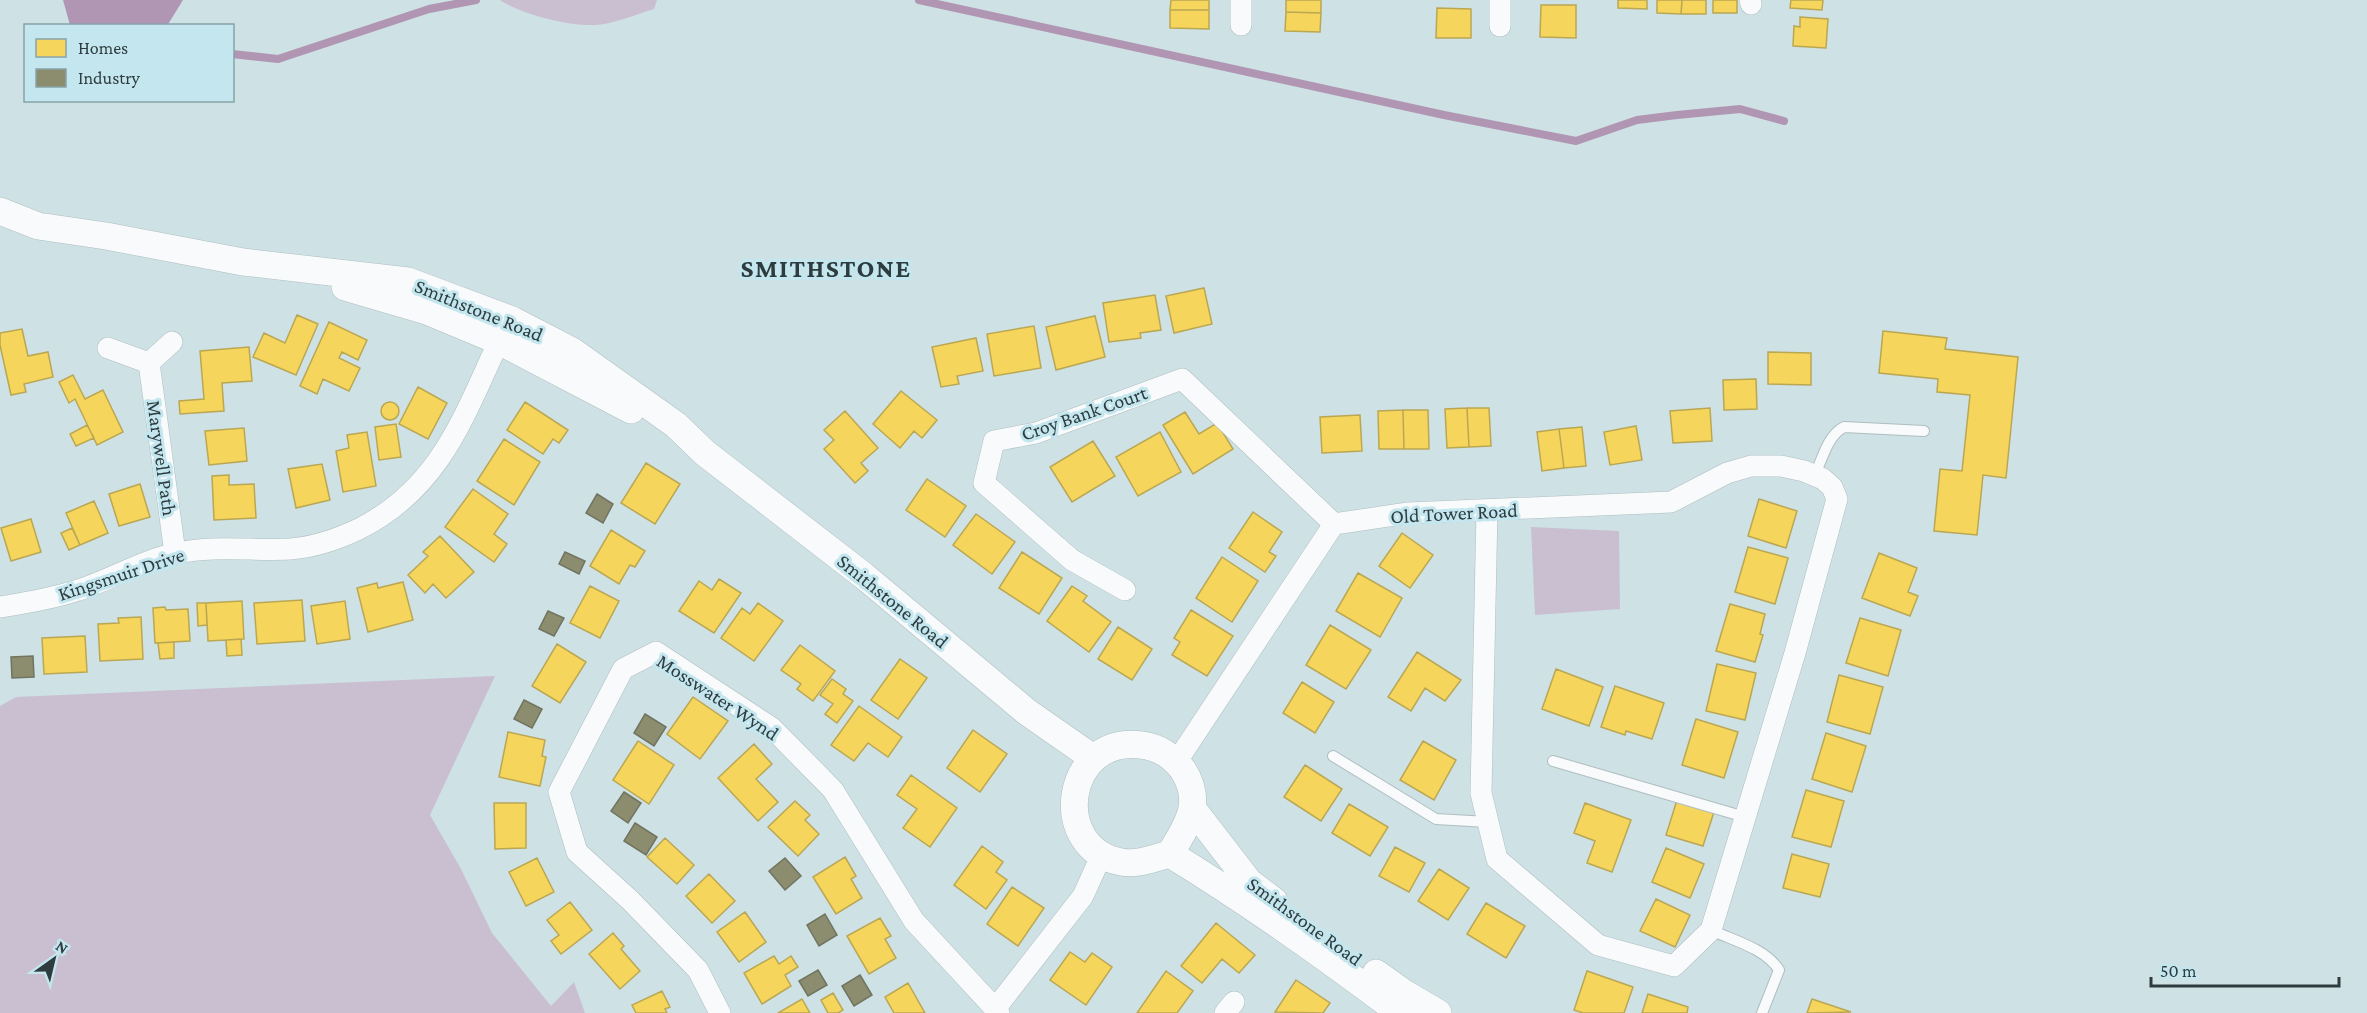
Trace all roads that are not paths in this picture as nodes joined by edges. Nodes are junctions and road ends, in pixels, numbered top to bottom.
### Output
1 (1241, 0) edge
2 (1500, 0) edge
3 (1241, 26) dead end
4 (1500, 26) dead end
5 (0, 211) edge
6 (267, 265) junction
7 (415, 284) junction
8 (499, 340) junction
9 (172, 342) dead end
10 (108, 348) dead end
11 (149, 363) junction
12 (1924, 431) dead end
13 (693, 442) junction
14 (1815, 475) junction
15 (1487, 510) junction
16 (1334, 524) junction
17 (175, 553) junction
18 (1125, 590) dead end
19 (0, 607) edge
20 (1333, 756) dead end
21 (1094, 758) junction
22 (1177, 761) junction
23 (1553, 761) dead end
24 (1192, 808) junction
25 (1745, 817) junction
26 (1488, 822) junction
27 (1102, 854) junction
28 (1170, 854) junction
29 (1711, 930) junction
30 (997, 1011) edge
31 (720, 1013) edge
32 (1400, 1013) edge
33 (1438, 1013) edge
34 (1762, 1013) edge

1 - 3 street
2 - 4 street
5 - 6 street, Smithstone Road
6 - 7 street, Smithstone Road
6 - 8 street, Smithstone Road
7 - 8 street
7 - 13 street, Smithstone Road
8 - 13 street, Smithstone Road
8 - 17 street, Kingsmuir Drive
9 - 11 street
10 - 11 street
11 - 17 street, Marywell Path
12 - 14 lane
13 - 21 street, Smithstone Road
14 - 15 street, Old Tower Road
14 - 25 street, Old Tower Road
15 - 16 street, Old Tower Road
15 - 26 street
16 - 18 street, Croy Bank Court
16 - 22 street
17 - 19 street, Kingsmuir Drive
20 - 26 lane
21 - 22 street
21 - 27 street
22 - 24 street, Smithstone Road
23 - 25 lane
24 - 28 street, Smithstone Road
24 - 33 street, Smithstone Road
25 - 29 street
26 - 29 street
27 - 28 street
27 - 30 street, Mosswater Wynd
28 - 32 street, Smithstone Road
29 - 34 lane
30 - 31 street, Mosswater Wynd

